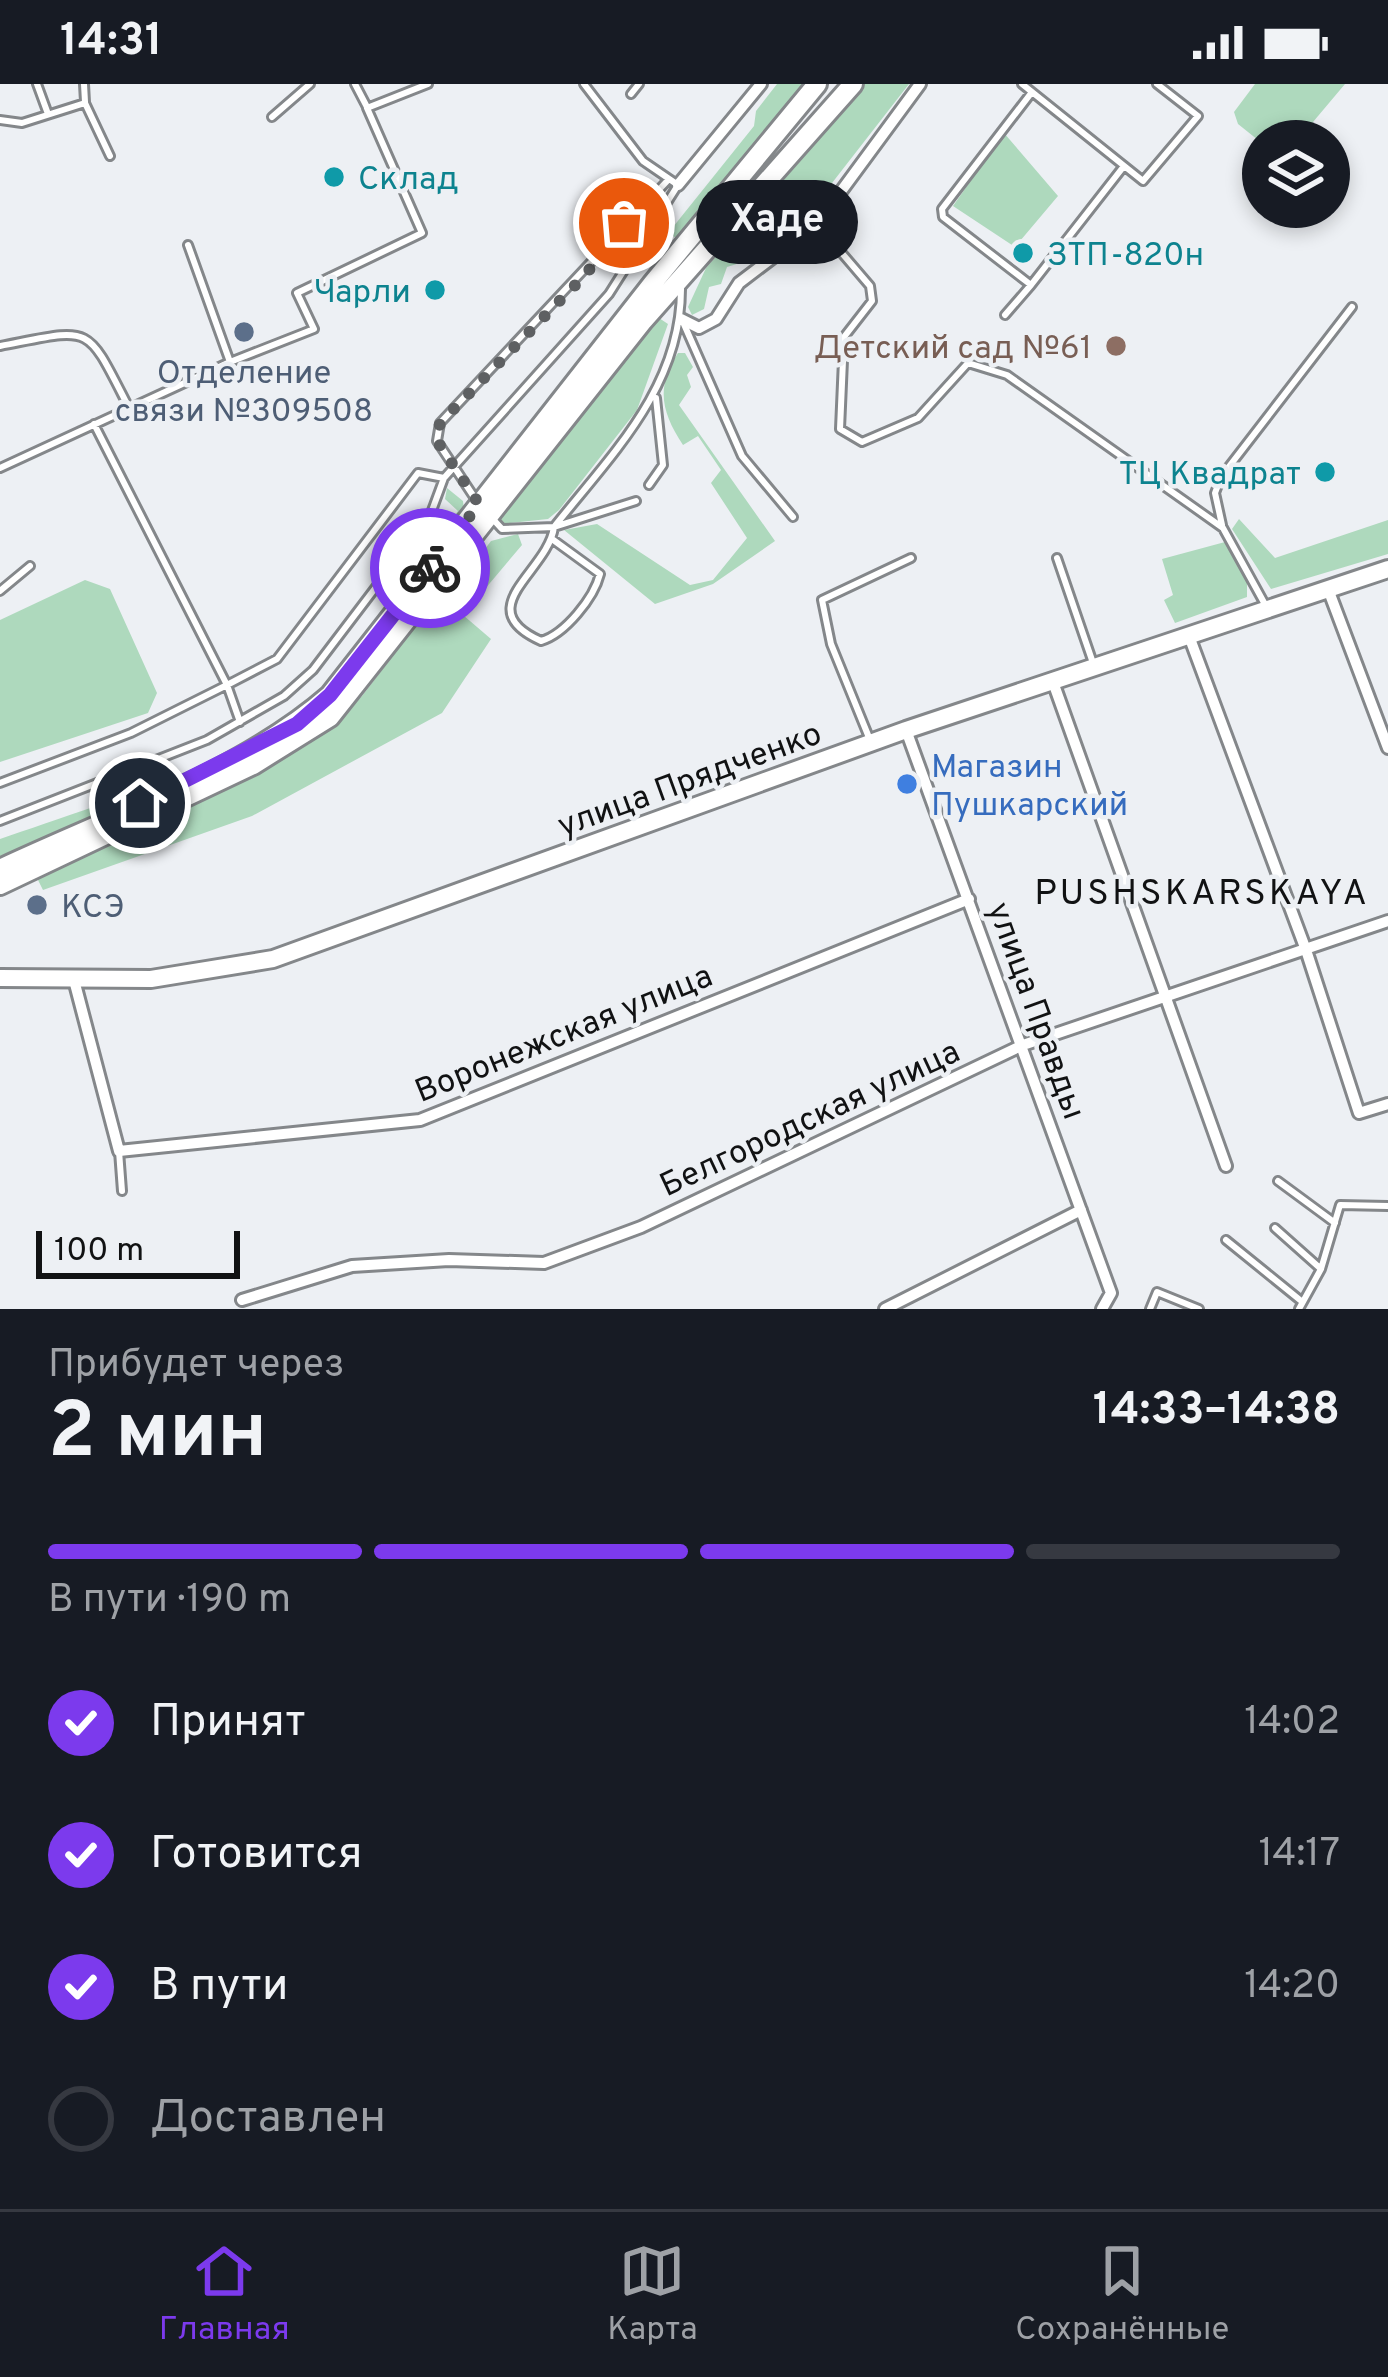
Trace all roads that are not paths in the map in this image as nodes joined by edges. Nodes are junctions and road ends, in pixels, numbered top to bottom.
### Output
1 (37, 84) edge
2 (84, 84) edge
3 (310, 84) edge
4 (355, 84) edge
5 (428, 84) edge
6 (584, 84) edge
7 (639, 84) edge
8 (818, 84) edge
9 (853, 84) edge
10 (920, 84) edge
11 (1022, 84) edge
12 (1156, 84) edge
13 (754, 86) edge
14 (1032, 92) junction
15 (631, 94) dead end
16 (85, 103) junction
17 (367, 108) junction
18 (49, 116) junction
19 (272, 117) dead end
20 (0, 120) edge
21 (110, 156) dead end
22 (1124, 166) junction
23 (674, 182) junction
24 (817, 224) junction
25 (188, 245) dead end
26 (681, 280) junction
27 (1031, 285) junction
28 (1352, 308) dead end
29 (1005, 315) dead end
30 (681, 319) junction
31 (0, 346) edge
32 (230, 362) junction
33 (656, 398) junction
34 (129, 408) junction
35 (94, 424) junction
36 (0, 468) edge
37 (452, 471) junction
38 (444, 478) junction
39 (649, 484) dead end
40 (636, 501) dead end
41 (484, 510) junction
42 (793, 517) dead end
43 (554, 527) junction
44 (1223, 528) junction
45 (552, 539) junction
46 (911, 558) dead end
47 (1058, 558) dead end
48 (30, 566) dead end
49 (1388, 569) edge
50 (1328, 589) junction
51 (0, 591) edge
52 (1267, 609) junction
53 (1189, 636) junction
54 (1094, 668) junction
55 (1053, 682) junction
56 (226, 685) junction
57 (241, 723) junction
58 (906, 730) junction
59 (871, 743) junction
60 (1388, 748) edge
61 (0, 783) edge
62 (0, 821) edge
63 (0, 869) edge
64 (0, 885) edge
65 (969, 898) junction
66 (1388, 921) edge
67 (1306, 950) junction
68 (0, 978) edge
69 (74, 980) junction
70 (1163, 998) junction
71 (1023, 1046) junction
72 (1388, 1103) edge
73 (119, 1151) junction
74 (1226, 1166) dead end
75 (1278, 1181) dead end
76 (122, 1192) dead end
77 (1388, 1206) edge
78 (1081, 1210) junction
79 (1335, 1223) junction
80 (1275, 1228) dead end
81 (1226, 1240) dead end
82 (1321, 1269) junction
83 (242, 1300) dead end
84 (1300, 1305) edge
85 (1106, 1308) edge
86 (885, 1309) edge
87 (1150, 1309) edge
88 (1199, 1309) edge

1 - 18 lane
2 - 16 lane
3 - 19 lane
4 - 17 lane
5 - 17 lane
6 - 23 lane
7 - 15 lane
8 - 41 main road
9 - 26 main road
10 - 24 street
11 - 14 lane
12 - 22 lane
13 - 23 street
14 - 22 lane
14 - 27 lane
16 - 18 lane
16 - 21 lane
17 - 32 lane
18 - 20 lane
22 - 27 lane
23 - 37 lane
23 - 37 lane
24 - 30 street
24 - 44 lane
25 - 32 lane
26 - 30 lane
26 - 41 main road
27 - 29 lane
28 - 44 lane
30 - 33 lane
30 - 42 lane
31 - 34 lane
32 - 34 lane
33 - 39 lane
33 - 43 lane
34 - 35 lane
35 - 36 lane
35 - 56 lane
37 - 38 lane
37 - 41 lane
38 - 56 lane
38 - 57 lane
40 - 43 lane
41 - 43 lane
41 - 63 main road
41 - 64 main road
43 - 45 lane
44 - 52 lane
45 - 45 lane
46 - 59 lane
47 - 54 lane
48 - 51 lane
49 - 50 main road, улица Прядченко
50 - 52 main road, улица Прядченко
50 - 60 street
52 - 53 main road, улица Прядченко
53 - 54 main road, улица Прядченко
53 - 67 street
54 - 55 main road, улица Прядченко
55 - 58 main road, улица Прядченко
55 - 70 street
56 - 57 lane
56 - 61 lane
57 - 62 lane
58 - 59 main road, улица Прядченко
58 - 65 street, улица Правды
59 - 69 main road, улица Прядченко
65 - 71 street, улица Правды
65 - 73 street, Воронежская улица
66 - 67 street, Белгородская улица
67 - 70 street, Белгородская улица
67 - 72 street
68 - 69 main road, улица Прядченко
69 - 73 street
70 - 71 street, Белгородская улица
70 - 74 street
71 - 78 street, улица Правды
71 - 83 street, Белгородская улица
73 - 76 lane
75 - 79 lane
77 - 79 lane
78 - 85 street, улица Правды
78 - 86 street
79 - 82 lane
80 - 82 lane
81 - 84 lane
82 - 84 lane
87 - 88 lane

